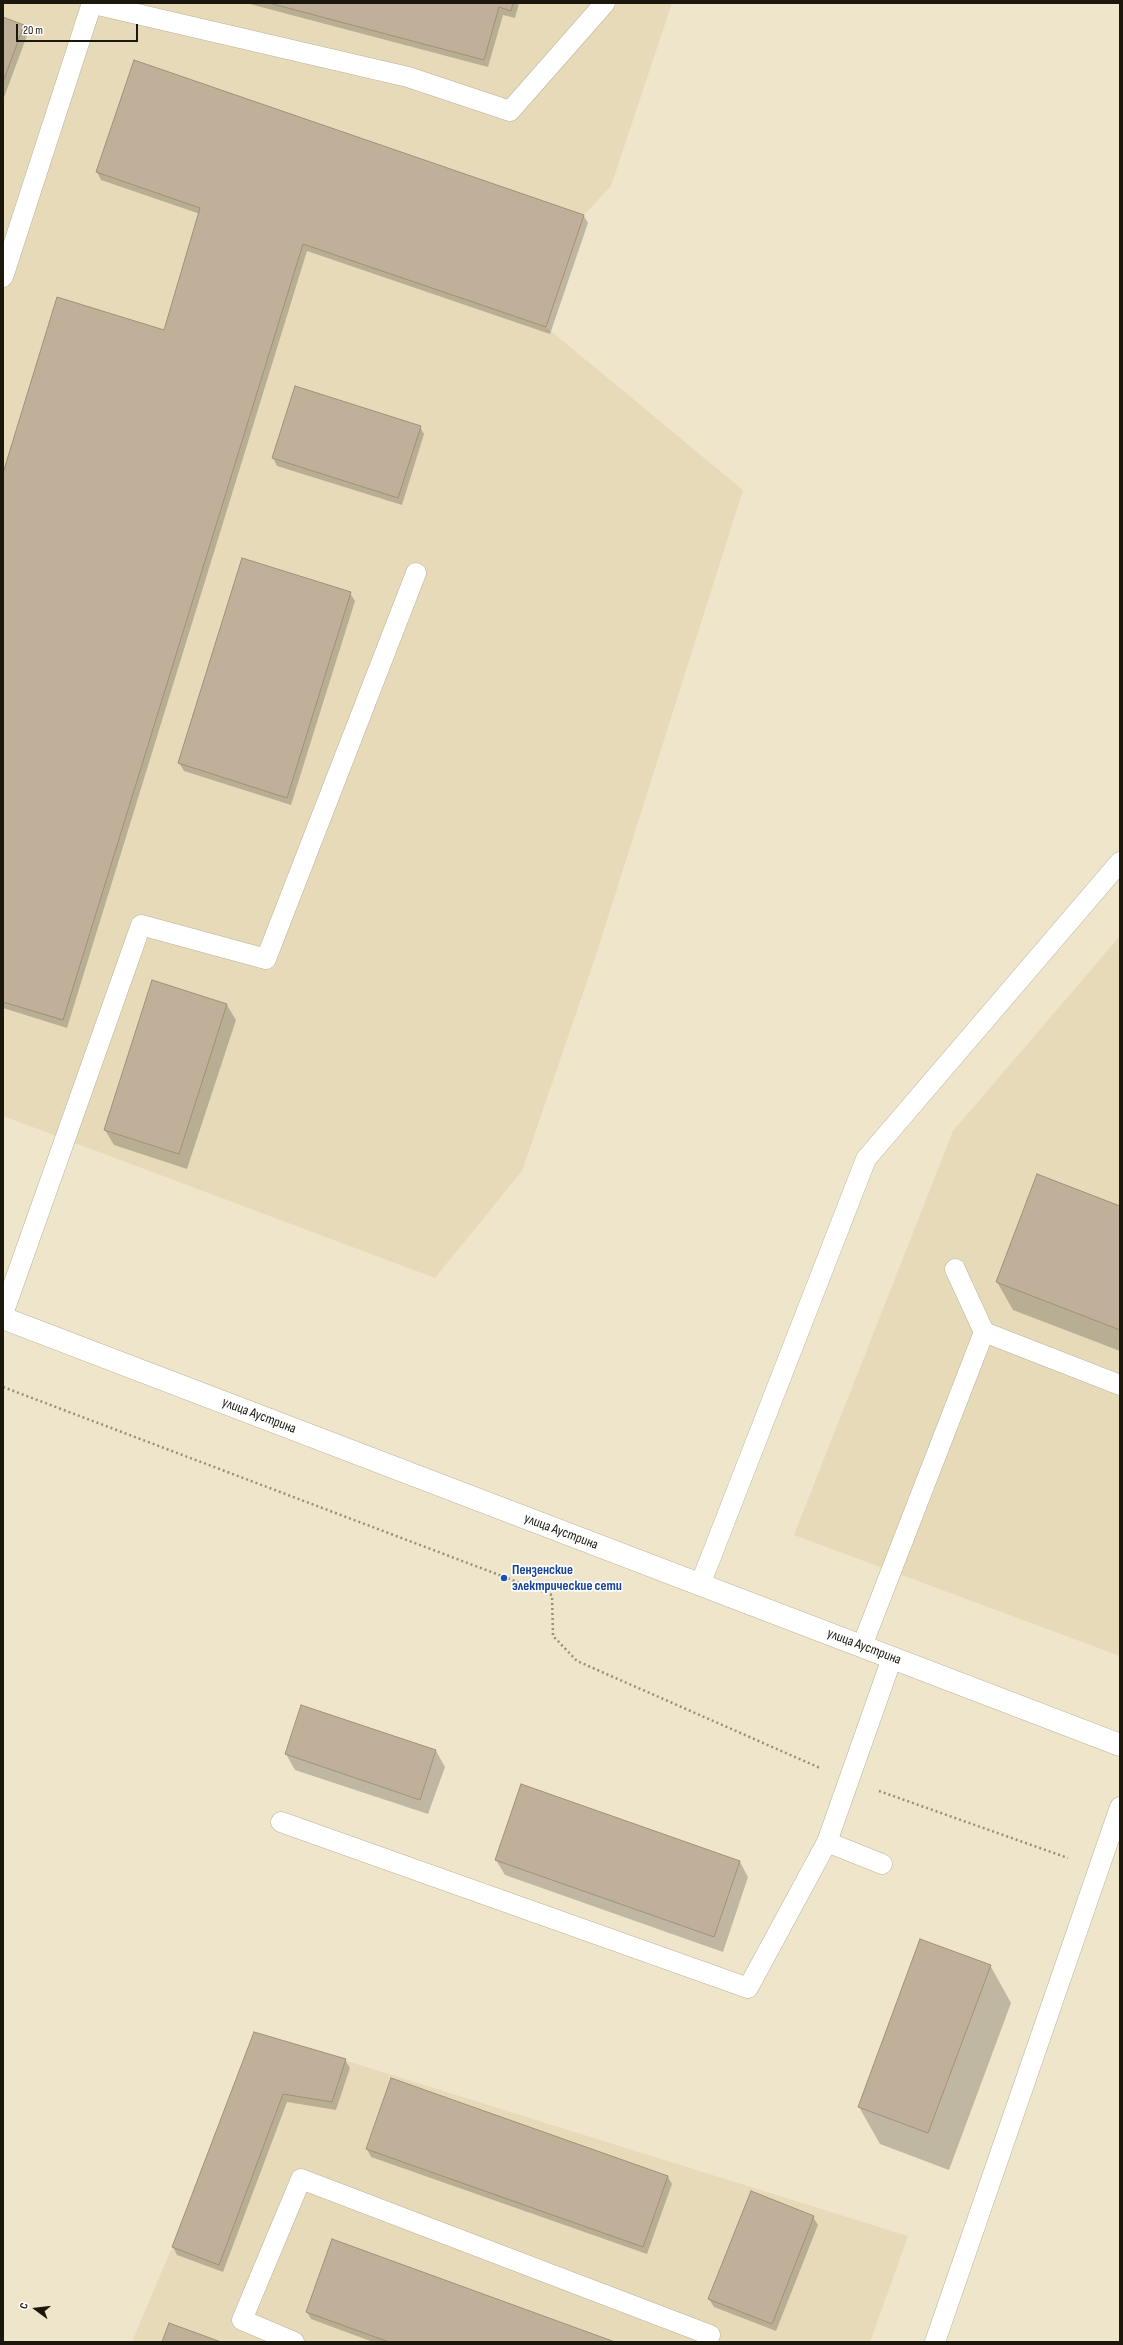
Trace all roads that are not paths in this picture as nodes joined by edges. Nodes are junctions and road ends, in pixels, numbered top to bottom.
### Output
1 (93, 3) edge
2 (605, 3) edge
3 (3, 277) edge
4 (416, 573) dead end
5 (1120, 862) edge
6 (955, 1269) dead end
7 (3, 1314) edge
8 (3, 1318) edge
9 (984, 1332) junction
10 (1120, 1385) edge
11 (700, 1585) junction
12 (862, 1646) junction
13 (892, 1658) junction
14 (1120, 1745) edge
15 (1120, 1807) edge
16 (280, 1822) dead end
17 (827, 1842) junction
18 (882, 1864) dead end
19 (294, 2342) edge
20 (707, 2342) edge
21 (935, 2342) edge

1 - 2 lane
1 - 3 lane
4 - 7 lane
5 - 11 lane
6 - 9 lane
8 - 11 main road, улица Аустрина
9 - 10 lane
9 - 12 lane
11 - 12 main road, улица Аустрина
12 - 13 main road, улица Аустрина
13 - 14 main road, улица Аустрина
13 - 17 lane
15 - 21 lane
16 - 17 lane
17 - 18 lane
19 - 20 lane

